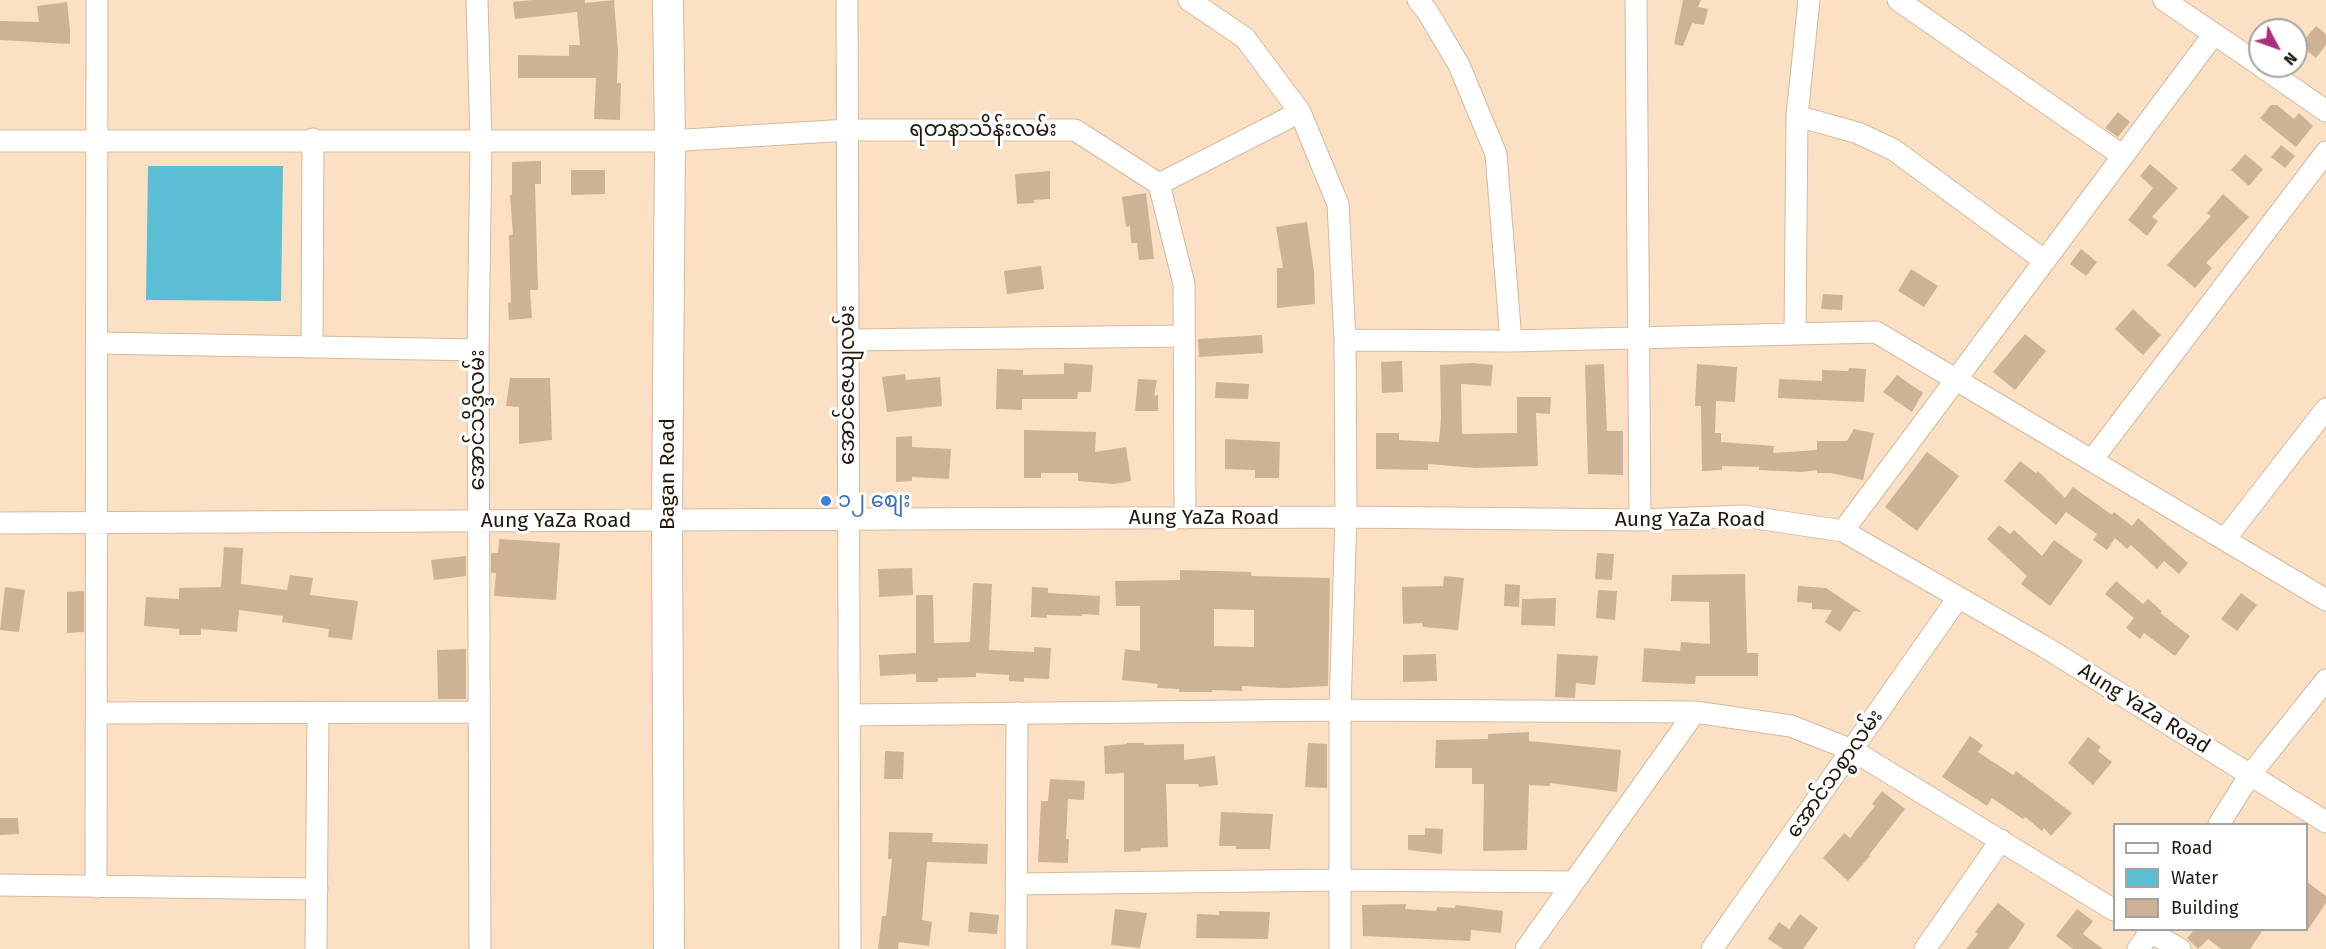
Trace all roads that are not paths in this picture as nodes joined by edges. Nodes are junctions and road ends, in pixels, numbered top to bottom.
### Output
1 (97, 0) edge
2 (477, 0) edge
3 (668, 0) edge
4 (847, 0) edge
5 (1188, 0) edge
6 (1418, 0) edge
7 (1636, 0) edge
8 (1809, 0) edge
9 (1898, 0) edge
10 (2164, 0) edge
11 (2214, 34) junction
12 (2248, 58) edge
13 (2278, 78) edge
14 (2326, 111) edge
15 (1300, 112) junction
16 (1797, 116) junction
17 (848, 130) junction
18 (95, 139) junction
19 (313, 139) junction
20 (0, 141) edge
21 (670, 141) junction
22 (481, 142) junction
23 (2326, 152) edge
24 (2123, 156) junction
25 (1159, 184) junction
26 (2045, 261) junction
27 (1795, 334) junction
28 (1184, 336) junction
29 (1639, 337) junction
30 (848, 340) junction
31 (1345, 340) junction
32 (1511, 341) junction
33 (97, 343) junction
34 (312, 347) junction
35 (478, 350) junction
36 (1957, 380) junction
37 (2326, 409) edge
38 (2092, 460) junction
39 (1346, 517) junction
40 (1185, 518) junction
41 (849, 519) junction
42 (1640, 520) junction
43 (478, 521) junction
44 (667, 521) junction
45 (0, 523) edge
46 (97, 523) junction
47 (1844, 531) junction
48 (2225, 539) junction
49 (1958, 598) junction
50 (2326, 600) edge
51 (2326, 680) edge
52 (1340, 710) junction
53 (97, 712) junction
54 (479, 712) junction
55 (1695, 712) junction
56 (318, 713) junction
57 (1017, 713) junction
58 (849, 715) junction
59 (1852, 750) junction
60 (2250, 775) junction
61 (2326, 822) edge
62 (2220, 823) edge
63 (2001, 840) junction
64 (1339, 880) junction
65 (1574, 882) junction
66 (1016, 884) junction
67 (0, 885) edge
68 (96, 887) junction
69 (317, 889) junction
70 (2113, 909) edge
71 (2147, 935) edge
72 (316, 949) edge
73 (480, 949) edge
74 (669, 949) edge
75 (850, 949) edge
76 (1016, 949) edge
77 (1340, 949) edge
78 (1526, 949) edge
79 (1712, 949) edge
80 (1925, 949) edge
81 (2180, 949) edge

1 - 18 street
2 - 22 street, အောင်သိဒ္ဒိလမ်း
3 - 21 street, Bagan Road
4 - 17 street, အောင်ဇေယျလမ်း
5 - 15 street
6 - 32 street
7 - 29 street
8 - 16 street
9 - 24 street
10 - 11 street
11 - 12 street
11 - 24 street
13 - 14 street
15 - 25 street
15 - 31 street
16 - 26 street
16 - 27 street
17 - 21 street, ရတနာသိန်းလမ်း
17 - 25 street, ရတနာသိန်းလမ်း
17 - 30 street, အောင်ဇေယျလမ်း
18 - 19 street, ရတနာသိန်းလမ်း
18 - 20 street, ရတနာသိန်းလမ်း
18 - 33 street
19 - 22 street, ရတနာသိန်းလမ်း
19 - 34 street
21 - 22 street, ရတနာသိန်းလမ်း
21 - 44 street, Bagan Road
22 - 35 street, အောင်သိဒ္ဒိလမ်း
23 - 38 street
24 - 26 street
25 - 28 street
26 - 36 street
27 - 29 street
27 - 36 street
28 - 30 street
28 - 40 street
29 - 32 street
29 - 42 street
30 - 41 street, အောင်ဇေယျလမ်း
31 - 32 street
31 - 39 street
33 - 34 street
33 - 46 street
34 - 35 street
35 - 43 street, အောင်သိဒ္ဒိလမ်း
36 - 38 street
36 - 47 street
37 - 48 street
38 - 48 street
39 - 40 street, Aung YaZa Road
39 - 42 street, Aung YaZa Road
39 - 52 street
40 - 41 street, Aung YaZa Road
41 - 44 street, Aung YaZa Road
41 - 58 street, အောင်ဇေယျလမ်း
42 - 47 street, Aung YaZa Road
43 - 44 street, Aung YaZa Road
43 - 46 street, Aung YaZa Road
43 - 54 street, အောင်သိဒ္ဒိလမ်း
44 - 74 street, Bagan Road
45 - 46 street, Aung YaZa Road
46 - 53 street
47 - 49 street, Aung YaZa Road
48 - 50 street
49 - 59 street, အောင်သစ္စာလမ်း
49 - 60 street, Aung YaZa Road
51 - 60 street
52 - 55 street
52 - 57 street
52 - 64 street
53 - 56 street
53 - 68 street
54 - 56 street
54 - 73 street, အောင်သိဒ္ဒိလမ်း
55 - 59 street
55 - 65 street
56 - 69 street
57 - 58 street
57 - 66 street
58 - 75 street, အောင်ဇေယျလမ်း
59 - 63 street
59 - 79 street, အောင်သစ္စာလမ်း
60 - 61 street, Aung YaZa Road
60 - 62 street
63 - 70 street
63 - 80 street
64 - 65 street
64 - 66 street
64 - 77 street
65 - 78 street
66 - 76 street
67 - 68 street
68 - 69 street
69 - 72 street
71 - 81 street

